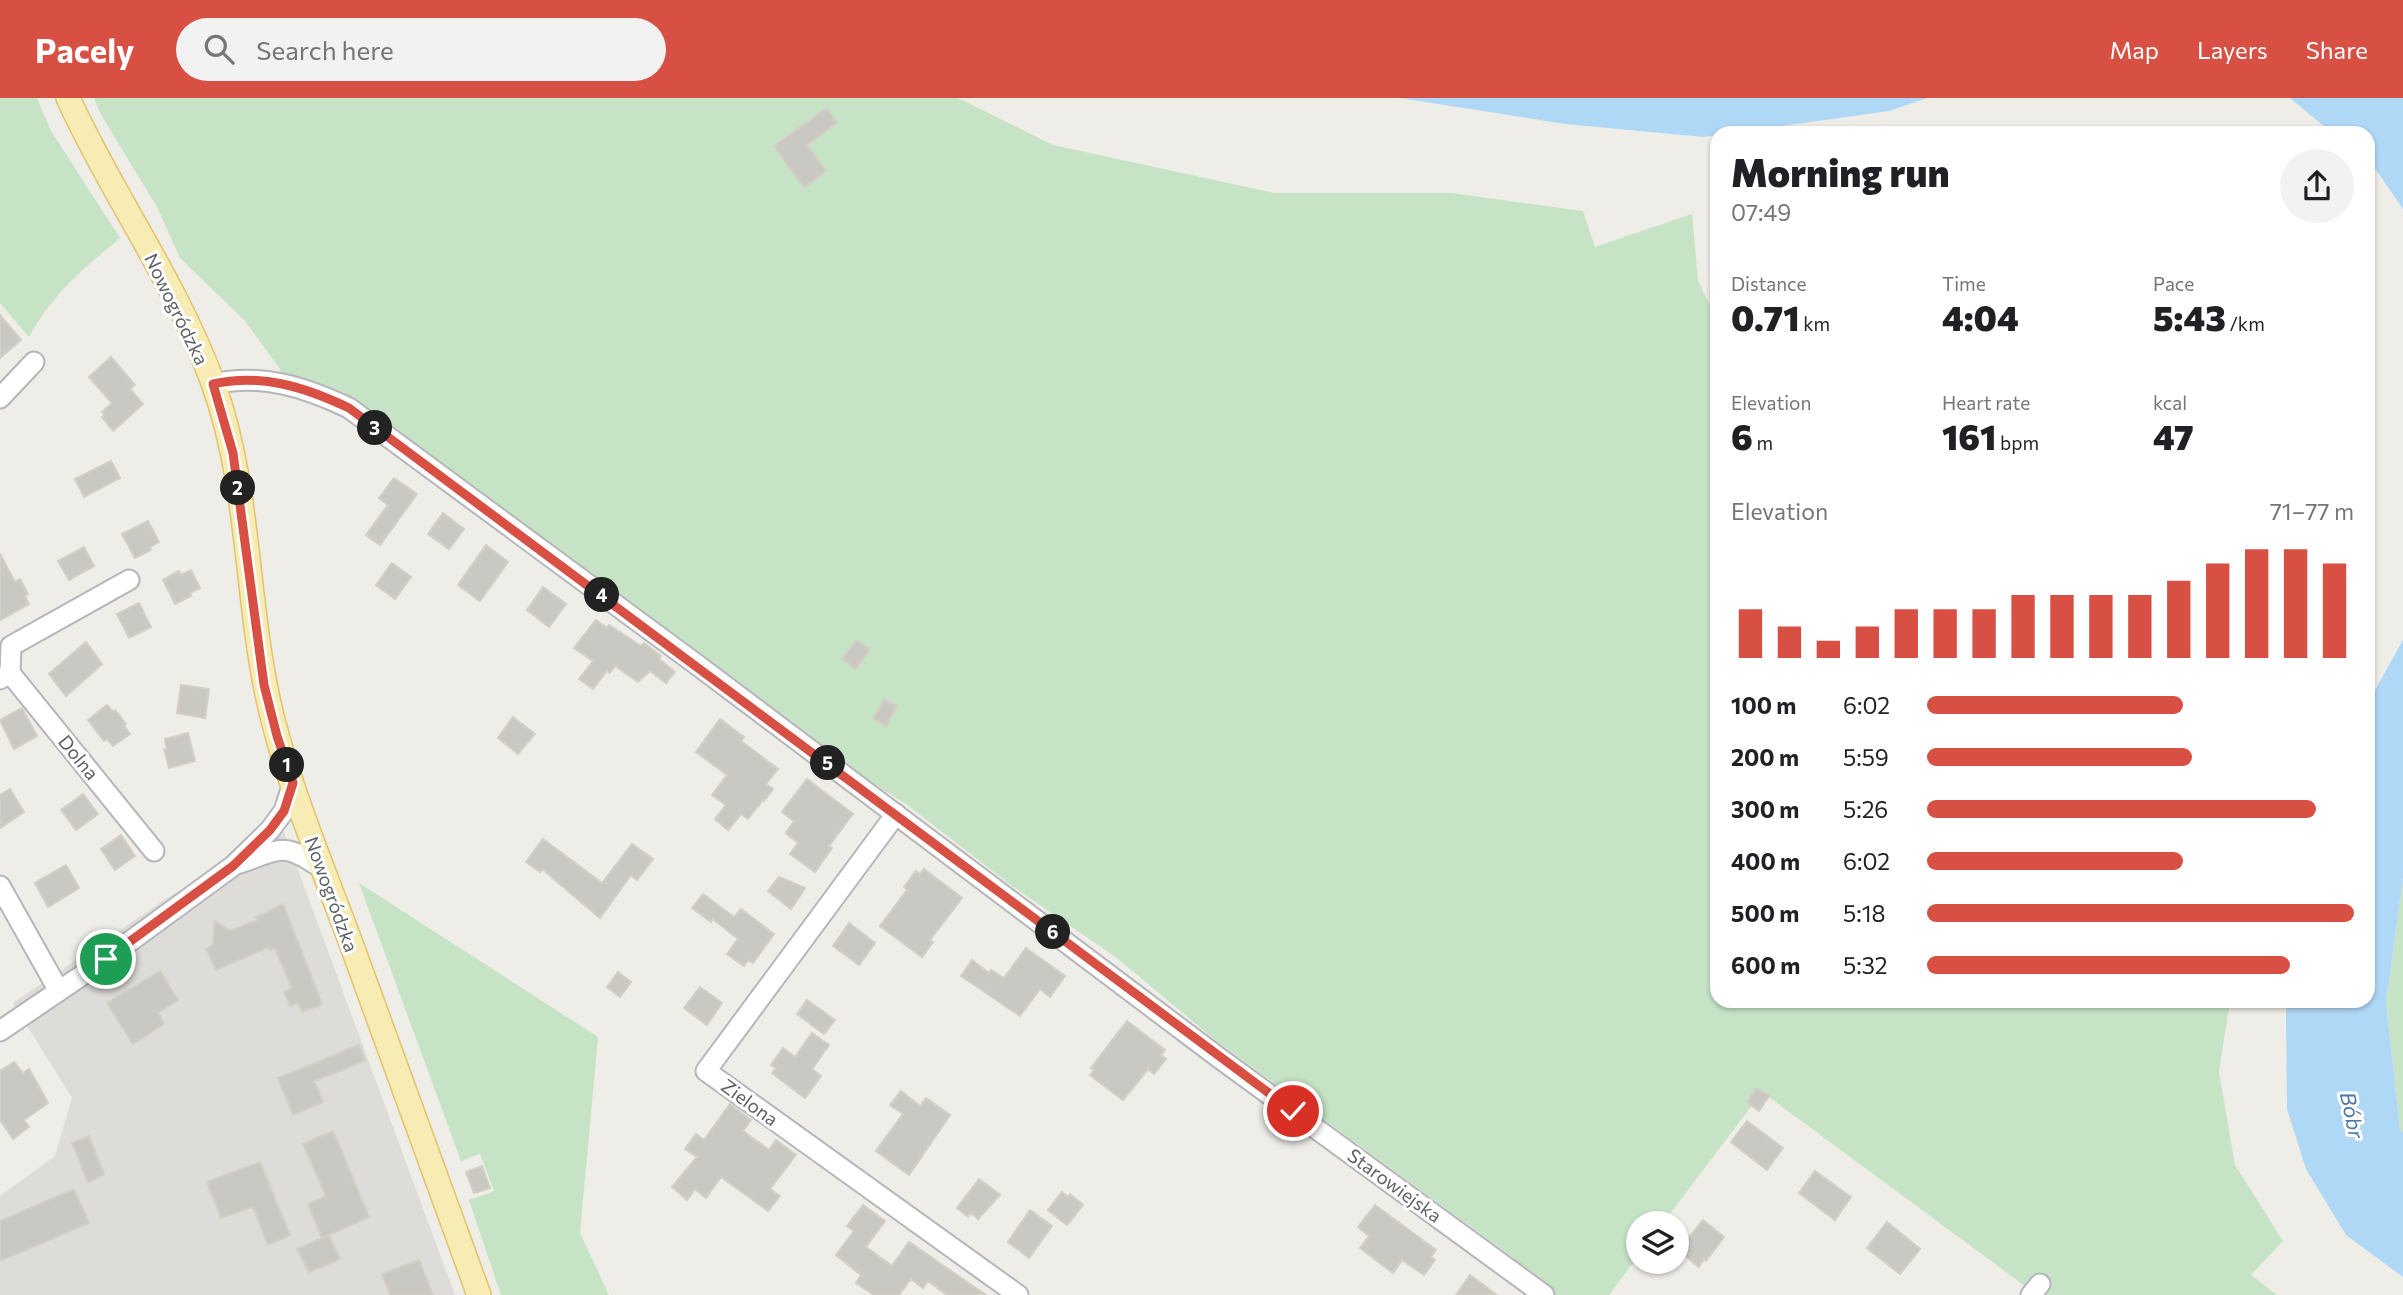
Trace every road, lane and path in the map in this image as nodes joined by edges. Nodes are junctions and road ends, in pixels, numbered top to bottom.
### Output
1 (68, 98) edge
2 (34, 362) dead end
3 (213, 384) junction
4 (0, 398) edge
5 (129, 580) dead end
6 (5, 676) edge
7 (293, 783) junction
8 (896, 814) junction
9 (154, 850) dead end
10 (233, 866) junction
11 (323, 869) junction
12 (0, 886) edge
13 (59, 991) junction
14 (0, 1031) edge
15 (479, 1295) edge
16 (1018, 1295) edge
17 (1544, 1295) edge

1 - 3 main road, Nowogródzka
2 - 4 street
3 - 7 main road, Nowogródzka
3 - 8 street, Starowiejska
5 - 6 street
6 - 9 street, Dolna
7 - 10 street
7 - 11 main road, Nowogródzka
8 - 16 street, Zielona
8 - 17 street, Starowiejska
10 - 11 street
10 - 13 street
11 - 15 main road, Nowogródzka
12 - 13 street
13 - 14 street

